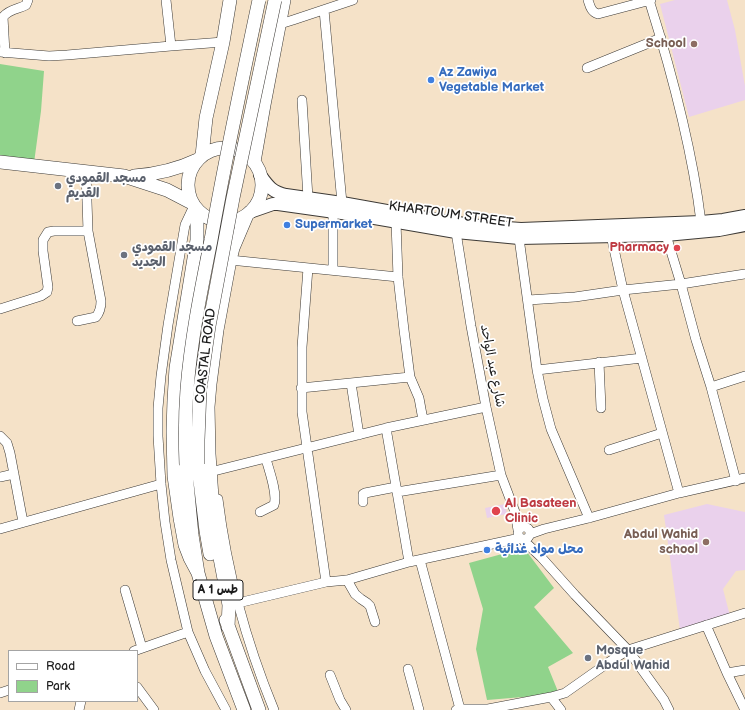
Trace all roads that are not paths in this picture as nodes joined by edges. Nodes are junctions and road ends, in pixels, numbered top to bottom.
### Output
1 (28, 0) edge
2 (166, 0) edge
3 (230, 0) edge
4 (259, 0) edge
5 (275, 0) edge
6 (284, 0) edge
7 (353, 0) edge
8 (588, 0) edge
9 (650, 0) edge
10 (324, 10) junction
11 (280, 24) junction
12 (661, 38) junction
13 (223, 42) junction
14 (171, 46) junction
15 (3, 52) edge
16 (587, 68) dead end
17 (302, 100) dead end
18 (200, 158) junction
19 (0, 162) edge
20 (254, 162) junction
21 (86, 172) junction
22 (260, 175) junction
23 (124, 176) junction
24 (308, 198) junction
25 (342, 203) junction
26 (194, 206) junction
27 (333, 212) junction
28 (249, 214) junction
29 (745, 216) edge
30 (396, 222) junction
31 (701, 222) junction
32 (745, 226) edge
33 (456, 227) junction
34 (665, 229) junction
35 (88, 232) junction
36 (611, 235) junction
37 (519, 238) junction
38 (230, 260) junction
39 (308, 268) junction
40 (333, 270) junction
41 (745, 274) edge
42 (398, 277) junction
43 (681, 284) junction
44 (623, 290) junction
45 (528, 300) junction
46 (0, 309) edge
47 (77, 321) dead end
48 (642, 358) junction
49 (599, 362) junction
50 (537, 370) junction
51 (745, 376) edge
52 (410, 377) junction
53 (351, 383) junction
54 (301, 388) junction
55 (711, 388) junction
56 (486, 407) junction
57 (601, 408) dead end
58 (423, 420) junction
59 (386, 428) junction
60 (662, 433) junction
61 (359, 435) junction
62 (0, 436) edge
63 (306, 448) junction
64 (609, 450) dead end
65 (266, 458) junction
66 (192, 464) junction
67 (212, 472) junction
68 (14, 474) junction
69 (501, 475) junction
70 (0, 477) edge
71 (745, 478) edge
72 (736, 481) junction
73 (161, 484) junction
74 (397, 490) junction
75 (679, 493) junction
76 (363, 502) dead end
77 (260, 512) dead end
78 (589, 518) junction
79 (23, 522) junction
80 (0, 529) edge
81 (524, 533) junction
82 (420, 560) junction
83 (409, 562) junction
84 (198, 572) junction
85 (347, 580) junction
86 (326, 582) junction
87 (125, 590) dead end
88 (238, 603) junction
89 (745, 613) edge
90 (375, 622) dead end
91 (706, 625) junction
92 (228, 627) junction
93 (188, 632) junction
94 (138, 650) edge
95 (628, 650) junction
96 (408, 669) dead end
97 (745, 670) edge
98 (727, 673) junction
99 (330, 674) dead end
100 (138, 688) edge
101 (551, 697) junction
102 (744, 705) edge
103 (458, 709) edge
104 (488, 709) edge
105 (154, 710) edge
106 (226, 710) edge
107 (244, 710) edge
108 (259, 710) edge
109 (274, 710) edge
110 (346, 710) edge
111 (419, 710) edge
112 (561, 710) edge
113 (669, 710) edge

1 - 15 street
2 - 14 street
3 - 13 highway
4 - 66 highway, COASTAL ROAD / A 1 طس, bridge
5 - 66 highway, COASTAL ROAD / A 1 طس, bridge
6 - 11 highway
7 - 10 street
8 - 9 street
9 - 12 street
10 - 11 street
10 - 25 street
11 - 20 highway
12 - 16 street
12 - 31 street
13 - 14 street
13 - 18 highway
14 - 15 street
17 - 24 street
18 - 20 highway
18 - 23 highway
18 - 26 highway
19 - 21 highway
20 - 22 highway
21 - 23 highway
21 - 35 street
22 - 24 main road, KHARTOUM STREET
22 - 28 highway
23 - 26 highway
24 - 25 main road, KHARTOUM STREET
25 - 33 main road, KHARTOUM STREET
26 - 28 highway
26 - 73 street
26 - 84 highway
27 - 28 main road, KHARTOUM STREET
27 - 30 main road, KHARTOUM STREET
27 - 40 street
28 - 38 highway
29 - 31 main road, KHARTOUM STREET
30 - 33 main road, KHARTOUM STREET
30 - 42 street
31 - 34 main road, KHARTOUM STREET
32 - 34 main road, KHARTOUM STREET
33 - 34 main road, KHARTOUM STREET
33 - 37 main road, KHARTOUM STREET
33 - 56 street, شارع عبد الواحد
34 - 36 main road, KHARTOUM STREET
34 - 43 street
35 - 46 street
35 - 47 street
36 - 37 main road, KHARTOUM STREET
36 - 44 street
37 - 45 street
38 - 39 street
38 - 67 highway
39 - 40 street
39 - 54 street
40 - 42 street
41 - 43 street
42 - 52 street
43 - 44 street
43 - 55 street
44 - 45 street
44 - 48 street
45 - 50 street
48 - 49 street
48 - 60 street
49 - 50 street
49 - 57 street
50 - 78 street
51 - 55 street
52 - 53 street
52 - 58 street
53 - 54 street
53 - 61 street
54 - 63 street
55 - 72 street
56 - 58 street
56 - 69 street, شارع عبد الواحد
58 - 59 street
59 - 61 street
59 - 74 street
60 - 64 street
60 - 75 street
61 - 63 street
62 - 68 street
63 - 65 street
63 - 86 street
65 - 67 street
65 - 77 street
66 - 84 highway, COASTAL ROAD / A 1 طس
66 - 92 highway, COASTAL ROAD / A 1 طس
67 - 88 street
67 - 92 highway
68 - 70 street
68 - 79 street
69 - 74 street
69 - 81 street, شارع عبد الواحد
71 - 72 street
72 - 75 street
73 - 79 street
73 - 93 street
74 - 76 street
74 - 83 street
75 - 78 street
78 - 81 street
79 - 80 street
81 - 82 street
81 - 95 street, شارع عبد الواحد
82 - 83 street
82 - 103 street
83 - 85 street
84 - 107 highway, COASTAL ROAD / A 1 طس
85 - 86 street
85 - 90 street
86 - 88 street
87 - 94 street
88 - 109 street
89 - 91 street
91 - 95 street
91 - 98 street
92 - 108 highway, COASTAL ROAD / A 1 طس
93 - 94 street
93 - 106 street
95 - 101 street
95 - 113 street, شارع عبد الواحد
96 - 111 street
97 - 98 street
98 - 102 street
99 - 110 street
100 - 105 street
101 - 104 street
101 - 112 street
103 - 104 street

